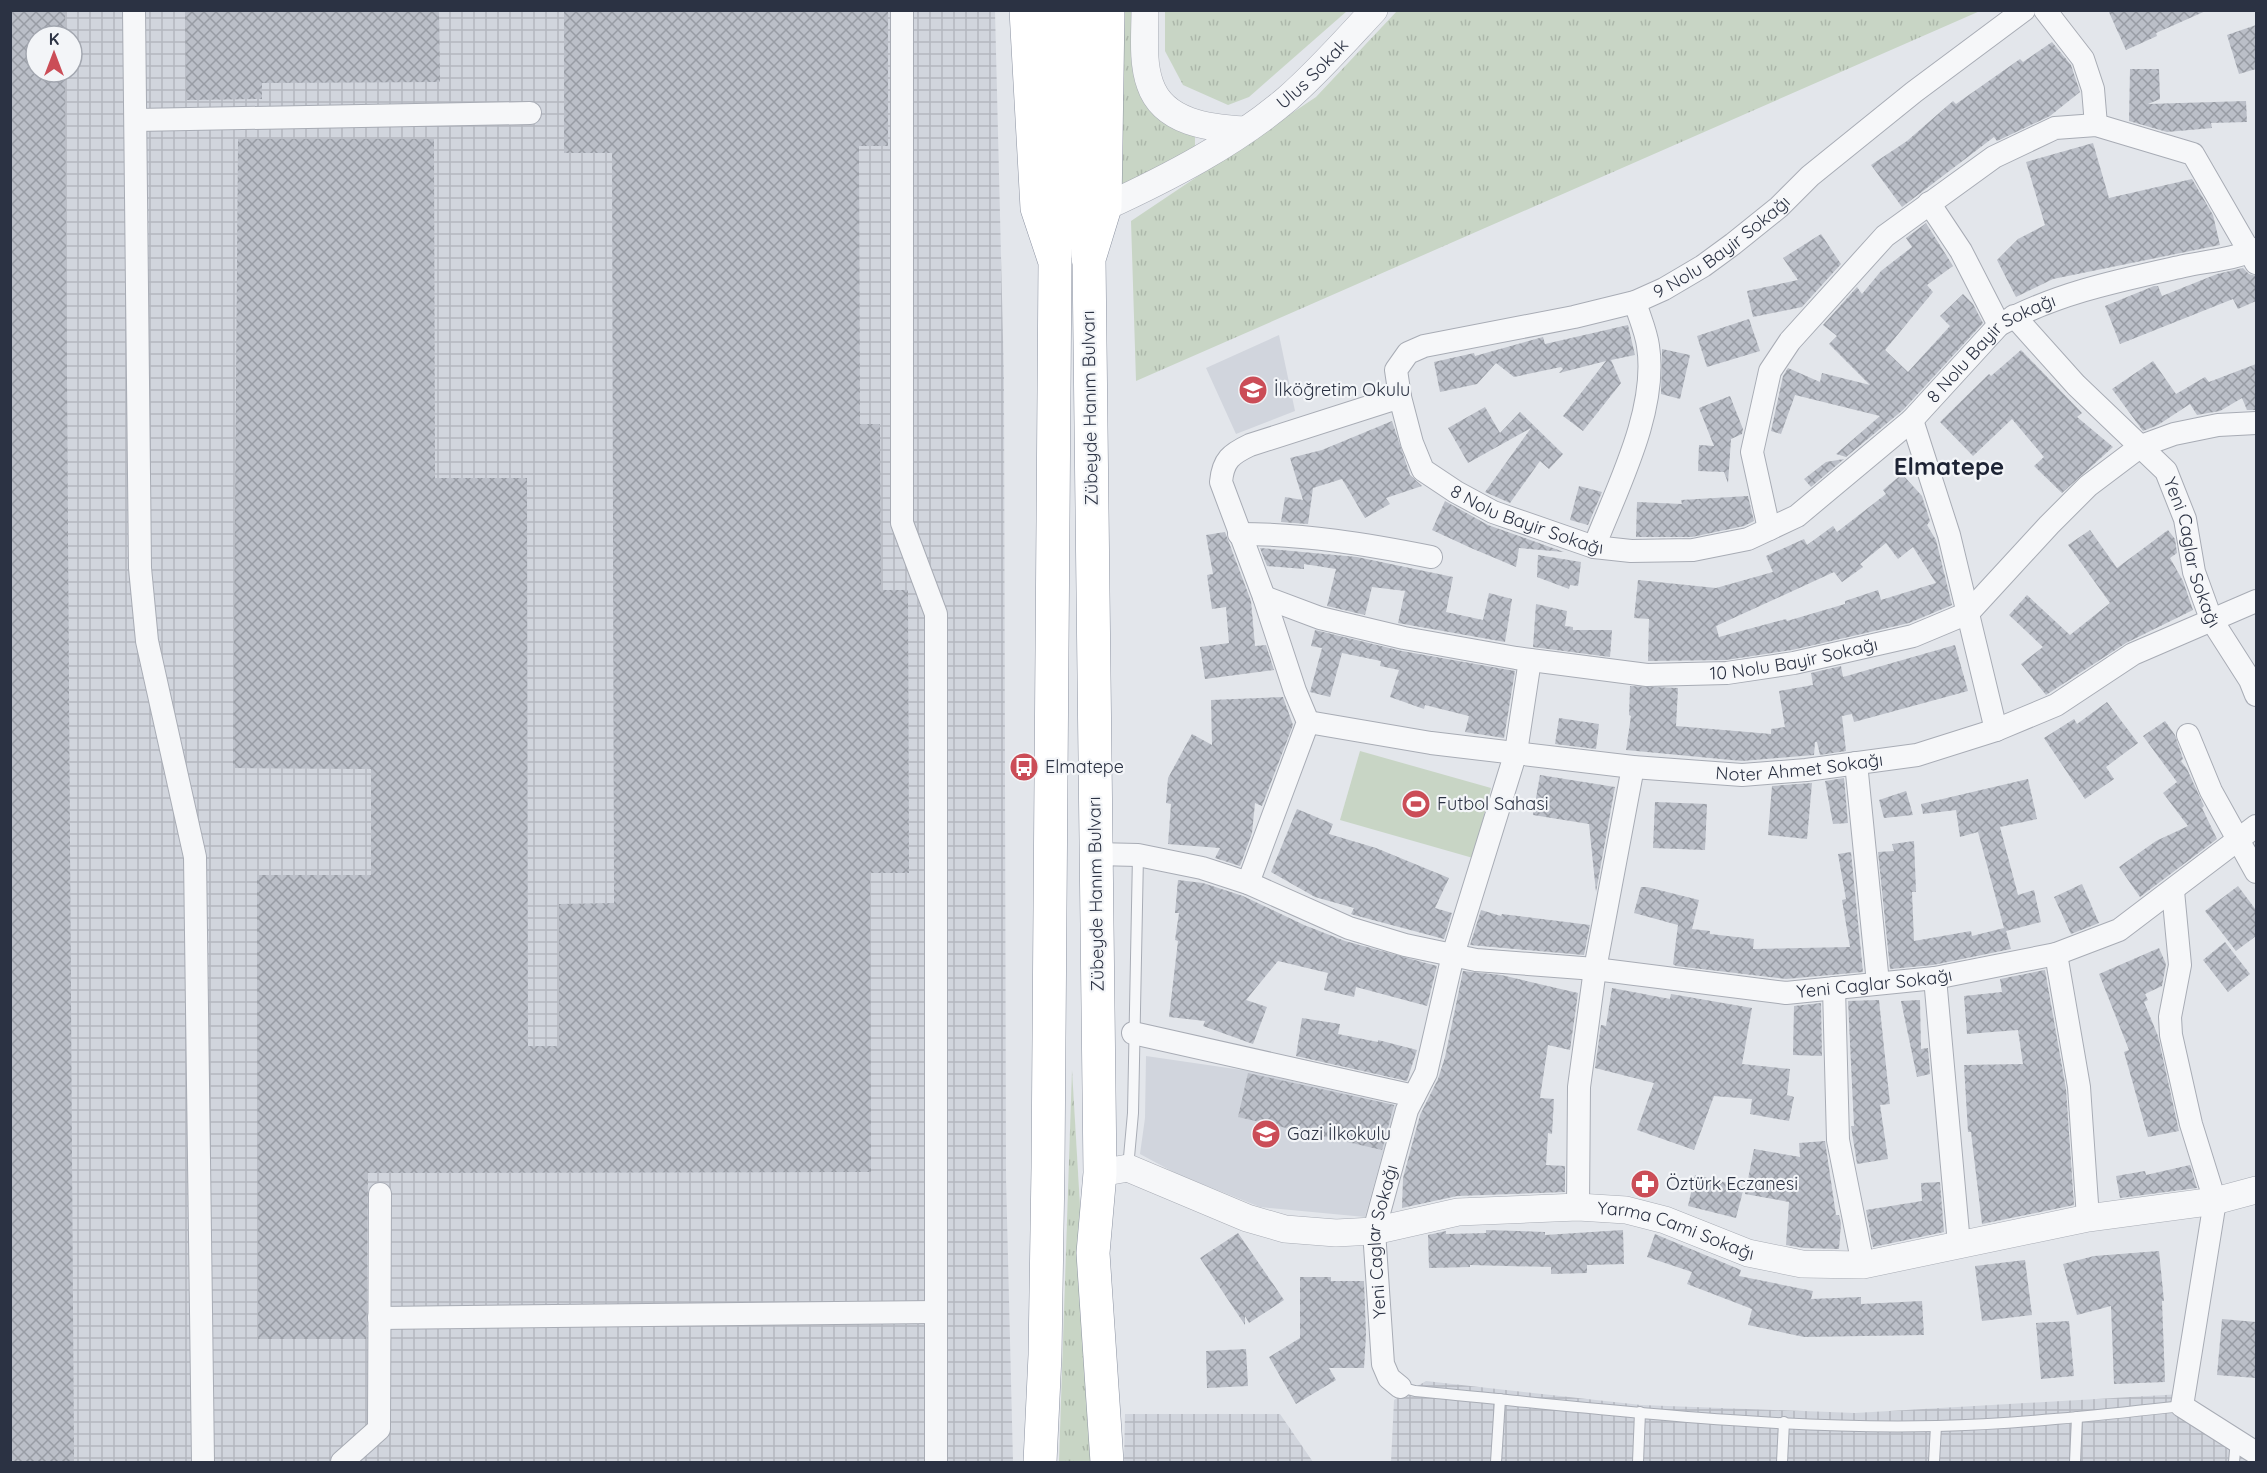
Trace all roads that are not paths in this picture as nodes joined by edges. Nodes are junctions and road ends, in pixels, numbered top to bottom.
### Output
1 (134, 10) edge
2 (902, 10) edge
3 (1026, 10) edge
4 (1055, 10) edge
5 (1080, 10) edge
6 (1108, 10) edge
7 (1145, 10) edge
8 (1374, 10) edge
9 (2024, 10) edge
10 (2045, 10) edge
11 (1069, 109) junction
12 (530, 113) dead end
13 (136, 120) junction
14 (2096, 125) junction
15 (1244, 130) junction
16 (1929, 203) junction
17 (1105, 207) junction
18 (2254, 255) edge
19 (1089, 259) junction
20 (1054, 262) junction
21 (1635, 302) junction
22 (2007, 321) junction
23 (1400, 398) junction
24 (1912, 420) junction
25 (2256, 423) edge
26 (2141, 446) junction
27 (1769, 529) junction
28 (1239, 534) junction
29 (1594, 547) junction
30 (1431, 557) dead end
31 (1264, 597) junction
32 (2256, 601) edge
33 (1968, 613) junction
34 (2211, 619) junction
35 (1530, 660) junction
36 (2256, 695) edge
37 (1308, 722) junction
38 (1996, 730) junction
39 (2188, 735) dead end
40 (1516, 752) junction
41 (1856, 763) junction
42 (1633, 767) junction
43 (2256, 826) edge
44 (2238, 841) junction
45 (1096, 854) junction
46 (1138, 855) junction
47 (2256, 872) edge
48 (1248, 883) junction
49 (2173, 891) junction
50 (2056, 954) junction
51 (1453, 955) junction
52 (1595, 969) junction
53 (1935, 978) junction
54 (1878, 983) junction
55 (1834, 988) junction
56 (1133, 1033) junction
57 (1414, 1096) junction
58 (1114, 1171) junction
59 (2256, 1190) edge
60 (380, 1194) dead end
61 (2215, 1201) junction
62 (1578, 1207) junction
63 (2088, 1218) junction
64 (1374, 1231) junction
65 (1959, 1244) junction
66 (1863, 1266) junction
67 (936, 1312) junction
68 (380, 1318) junction
69 (1400, 1387) joint
70 (1500, 1399) junction
71 (2182, 1406) junction
72 (1640, 1412) junction
73 (2077, 1417) junction
74 (1784, 1422) junction
75 (1936, 1426) junction
76 (2235, 1451) edge
77 (2256, 1453) edge
78 (202, 1462) edge
79 (342, 1462) edge
80 (936, 1462) edge
81 (1040, 1462) edge
82 (1107, 1462) edge
83 (1497, 1462) edge
84 (1638, 1462) edge
85 (1782, 1462) edge
86 (1934, 1462) edge
87 (2075, 1462) edge

1 - 13 street
2 - 67 street
3 - 20 main road
4 - 11 main road
5 - 11 main road
6 - 17 main road
7 - 15 street
8 - 15 street, Ulus Sokak
9 - 21 street, 9 Nolu Bayir Sokağı
10 - 14 street
11 - 19 main road, Zübeyde Hanım Bulvarı
11 - 20 main road, Zübeyde Hanım Bulvarı
12 - 13 street
13 - 78 street
14 - 16 street
14 - 18 street
15 - 17 street, Ulus Sokak
16 - 22 street, Yeni Caglar Sokağı
16 - 27 street
17 - 19 main road
18 - 22 street, 8 Nolu Bayir Sokağı
19 - 45 main road, Zübeyde Hanım Bulvarı
20 - 81 main road, Zübeyde Hanım Bulvarı
21 - 23 street, 9 Nolu Bayir Sokağı
21 - 29 street
22 - 24 street, 8 Nolu Bayir Sokağı
22 - 26 street, Yeni Caglar Sokağı
23 - 28 street
23 - 29 street, 8 Nolu Bayir Sokağı
24 - 27 street, 8 Nolu Bayir Sokağı
24 - 33 street
25 - 26 street, 10 Nolu Bayir Sokağı
26 - 33 street, 10 Nolu Bayir Sokağı
26 - 34 street, Yeni Caglar Sokağı
27 - 29 street, 8 Nolu Bayir Sokağı
28 - 30 street
28 - 31 street
31 - 35 street, 10 Nolu Bayir Sokağı
31 - 37 street
32 - 34 street, Noter Ahmet Sokağı
33 - 35 street, 10 Nolu Bayir Sokağı
33 - 38 street
34 - 36 street, Yeni Caglar Sokağı
34 - 38 street, Noter Ahmet Sokağı
35 - 40 street, Yeni Caglar Sokağı
37 - 40 street, Noter Ahmet Sokağı
37 - 48 street
38 - 41 street, Noter Ahmet Sokağı
39 - 44 street
40 - 42 street, Noter Ahmet Sokağı
40 - 51 street, Yeni Caglar Sokağı
41 - 42 street, Noter Ahmet Sokağı
41 - 54 street
42 - 52 street
43 - 44 street, Yeni Caglar Sokağı
44 - 47 street
44 - 49 street, Yeni Caglar Sokağı
45 - 46 street
45 - 58 main road, Zübeyde Hanım Bulvarı
46 - 48 street
46 - 56 lane
48 - 51 street
49 - 50 street, Yeni Caglar Sokağı
49 - 61 street
50 - 53 street, Yeni Caglar Sokağı
50 - 63 street
51 - 52 street, Yeni Caglar Sokağı
51 - 57 street, Yeni Caglar Sokağı
52 - 55 street, Yeni Caglar Sokağı
52 - 62 street
53 - 54 street, Yeni Caglar Sokağı
53 - 65 street
54 - 55 street, Yeni Caglar Sokağı
55 - 66 street
56 - 57 street
56 - 58 lane
57 - 64 street, Yeni Caglar Sokağı
58 - 64 street, Yarma Cami Sokağı
58 - 82 main road, Zübeyde Hanım Bulvarı
59 - 61 street, Yarma Cami Sokağı
60 - 68 street
61 - 63 street, Yarma Cami Sokağı
61 - 71 street
62 - 64 street, Yarma Cami Sokağı
62 - 66 street, Yarma Cami Sokağı
63 - 65 street, Yarma Cami Sokağı
64 - 69 street, Yeni Caglar Sokağı
65 - 66 street, Yarma Cami Sokağı
67 - 68 street
67 - 80 street
68 - 79 street
69 - 70 lane
70 - 72 lane
70 - 83 lane
71 - 73 lane
71 - 76 street
72 - 74 lane
72 - 84 lane
73 - 75 lane
73 - 87 lane
74 - 75 lane
74 - 85 lane
75 - 86 lane
76 - 77 street

